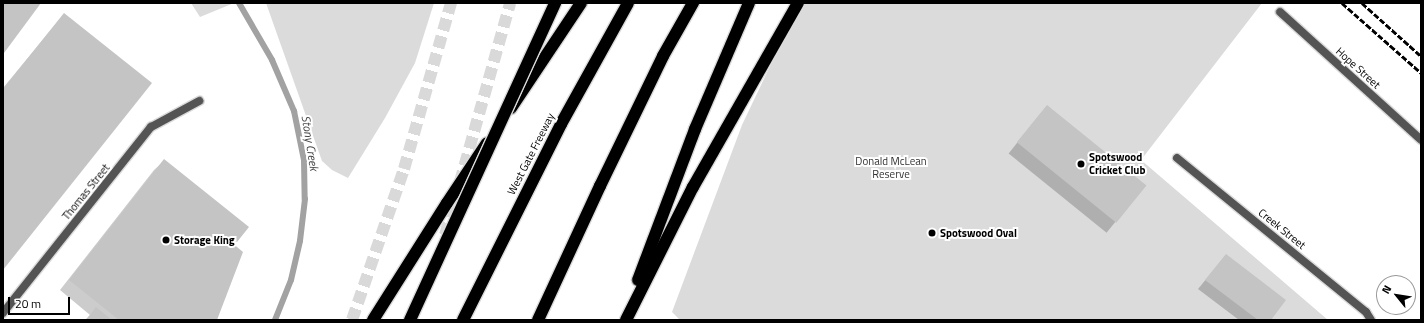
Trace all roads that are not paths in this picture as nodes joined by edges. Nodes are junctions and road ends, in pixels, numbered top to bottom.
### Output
1 (555, 3) edge
2 (581, 3) edge
3 (628, 3) edge
4 (693, 3) edge
5 (749, 3) edge
6 (798, 3) edge
7 (1280, 12) dead end
8 (199, 101) dead end
9 (1421, 140) edge
10 (1177, 158) dead end
11 (3, 313) edge
12 (373, 320) edge
13 (410, 320) edge
14 (463, 320) edge
15 (538, 320) edge
16 (625, 320) edge
17 (1371, 320) edge

1 - 13 highway, bridge
2 - 12 highway
3 - 14 highway, West Gate Freeway
4 - 15 highway
5 - 16 highway
6 - 16 highway
7 - 9 street, Hope Street
8 - 11 street, Thomas Street
10 - 17 street, Creek Street

